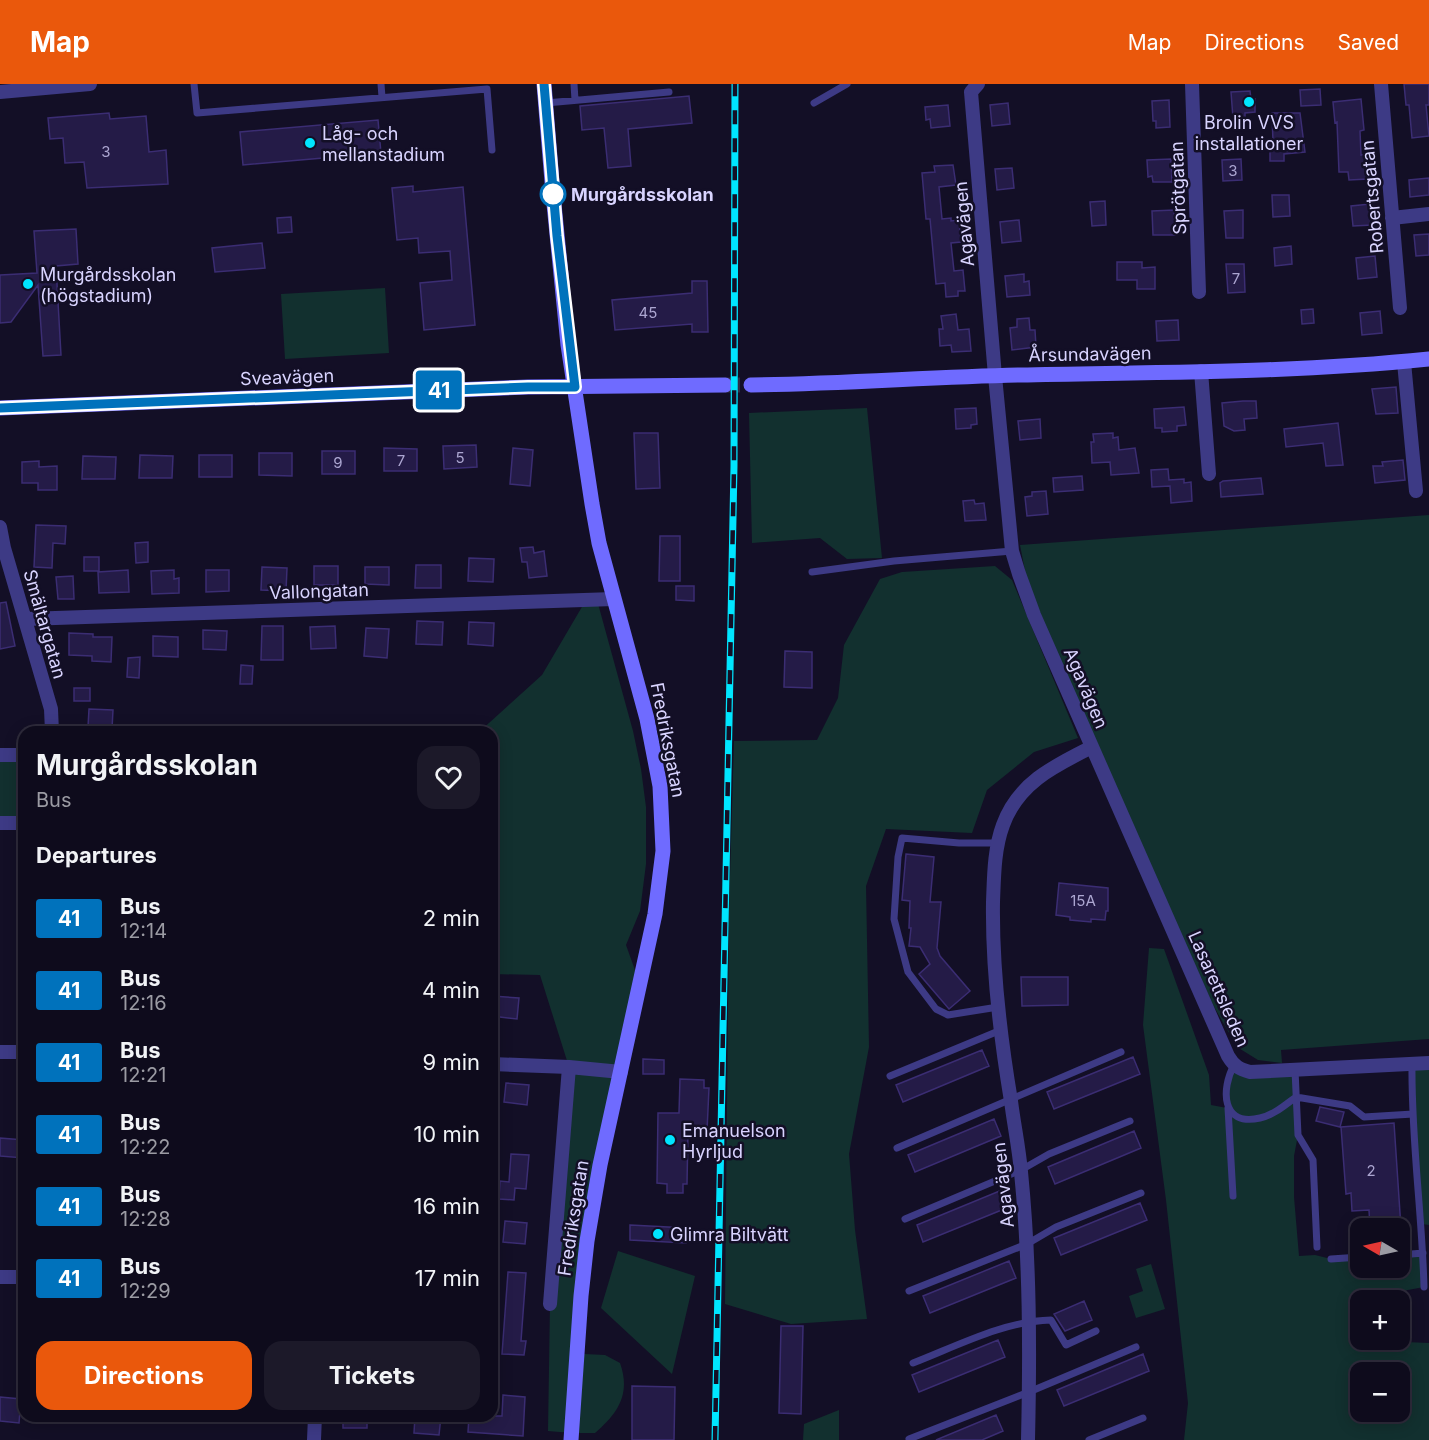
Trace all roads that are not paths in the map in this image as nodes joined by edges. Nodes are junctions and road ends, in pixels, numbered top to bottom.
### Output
1 (90, 84) edge
2 (194, 84) edge
3 (381, 84) edge
4 (544, 84) edge
5 (574, 84) edge
6 (847, 84) edge
7 (1192, 84) edge
8 (1381, 84) edge
9 (975, 88) edge
10 (0, 92) edge
11 (669, 93) dead end
12 (382, 97) junction
13 (575, 100) junction
14 (546, 103) junction
15 (814, 103) dead end
16 (492, 150) dead end
17 (1429, 214) edge
18 (1392, 218) junction
19 (1199, 292) dead end
20 (1400, 308) dead end
21 (1429, 359) edge
22 (1404, 362) junction
23 (1201, 371) junction
24 (995, 376) junction
25 (725, 385) tunnel mouth
26 (751, 385) tunnel mouth
27 (575, 387) junction
28 (0, 408) edge
29 (1209, 474) dead end
30 (1416, 491) dead end
31 (0, 527) edge
32 (1012, 550) junction
33 (812, 572) dead end
34 (614, 599) junction
35 (26, 620) junction
36 (52, 726) edge
37 (1092, 747) junction
38 (0, 755) edge
39 (18, 755) edge
40 (0, 823) edge
41 (18, 823) edge
42 (999, 843) junction
43 (998, 1007) junction
44 (1001, 1030) junction
45 (0, 1052) edge
46 (18, 1052) edge
47 (1121, 1052) dead end
48 (1429, 1063) edge
49 (498, 1064) edge
50 (1412, 1064) junction
51 (1234, 1065) junction
52 (569, 1067) junction
53 (1295, 1070) junction
54 (621, 1072) junction
55 (890, 1076) dead end
56 (1296, 1097) junction
57 (1010, 1100) junction
58 (1228, 1108) junction
59 (1413, 1114) junction
60 (1130, 1120) dead end
61 (897, 1148) dead end
62 (1021, 1170) junction
63 (1141, 1193) dead end
64 (1233, 1196) dead end
65 (905, 1219) dead end
66 (1426, 1225) edge
67 (1027, 1244) junction
68 (1317, 1247) dead end
69 (1424, 1253) junction
70 (1410, 1254) edge
71 (1350, 1258) edge
72 (1331, 1259) dead end
73 (0, 1277) edge
74 (18, 1277) edge
75 (1424, 1287) dead end
76 (909, 1291) dead end
77 (550, 1304) dead end
78 (1030, 1320) junction
79 (1096, 1331) dead end
80 (1136, 1347) dead end
81 (913, 1363) dead end
82 (1029, 1392) junction
83 (1143, 1418) dead end
84 (315, 1422) edge
85 (909, 1439) edge
86 (314, 1440) edge
87 (571, 1440) edge
88 (1028, 1440) edge
89 (1089, 1440) edge

1 - 10 street
2 - 12 lane
3 - 12 lane
4 - 14 main road, Fredriksgatan
5 - 13 lane
6 - 15 lane
7 - 19 street, Sprötgatan
8 - 18 street, Robertsgatan
9 - 24 street, Agavägen
11 - 13 lane
12 - 16 lane
13 - 14 lane
14 - 27 main road, Fredriksgatan
17 - 18 street
18 - 20 street, Robertsgatan
21 - 22 main road, Årsundavägen
22 - 23 main road, Årsundavägen
22 - 30 street
23 - 24 main road, Årsundavägen
23 - 29 street
24 - 26 main road, Årsundavägen
24 - 32 street, Agavägen
25 - 27 main road
27 - 28 main road, Sveavägen
27 - 34 main road, Fredriksgatan
31 - 35 street, Smältargatan
32 - 33 lane
32 - 37 street, Agavägen
34 - 35 street, Vallongatan
34 - 54 main road, Fredriksgatan
35 - 36 street, Smältargatan
37 - 42 street, Agavägen
37 - 51 street, Lasarettsleden
38 - 39 street
40 - 41 street
42 - 43 street, Agavägen
42 - 43 lane
43 - 44 street, Agavägen
44 - 55 lane
44 - 57 street, Agavägen
45 - 46 street
47 - 57 lane
48 - 50 street, Lasarettsleden
49 - 52 street
50 - 53 street, Lasarettsleden
50 - 59 lane
51 - 53 street, Lasarettsleden
51 - 58 lane
52 - 54 street
52 - 77 street, Fredriksgatan
53 - 56 lane
54 - 87 main road, Fredriksgatan
56 - 58 lane
56 - 59 lane
56 - 68 lane
57 - 61 lane
57 - 62 street, Agavägen
58 - 64 lane
59 - 66 lane
60 - 62 lane
62 - 65 lane
62 - 67 street, Agavägen
63 - 67 lane
66 - 69 lane
67 - 76 lane
67 - 78 street, Agavägen
69 - 70 lane
69 - 75 lane
71 - 72 lane
73 - 74 street
78 - 79 lane
78 - 81 lane
78 - 82 street, Agavägen
80 - 82 lane
82 - 85 lane
82 - 88 street, Agavägen
83 - 89 lane
84 - 86 street

